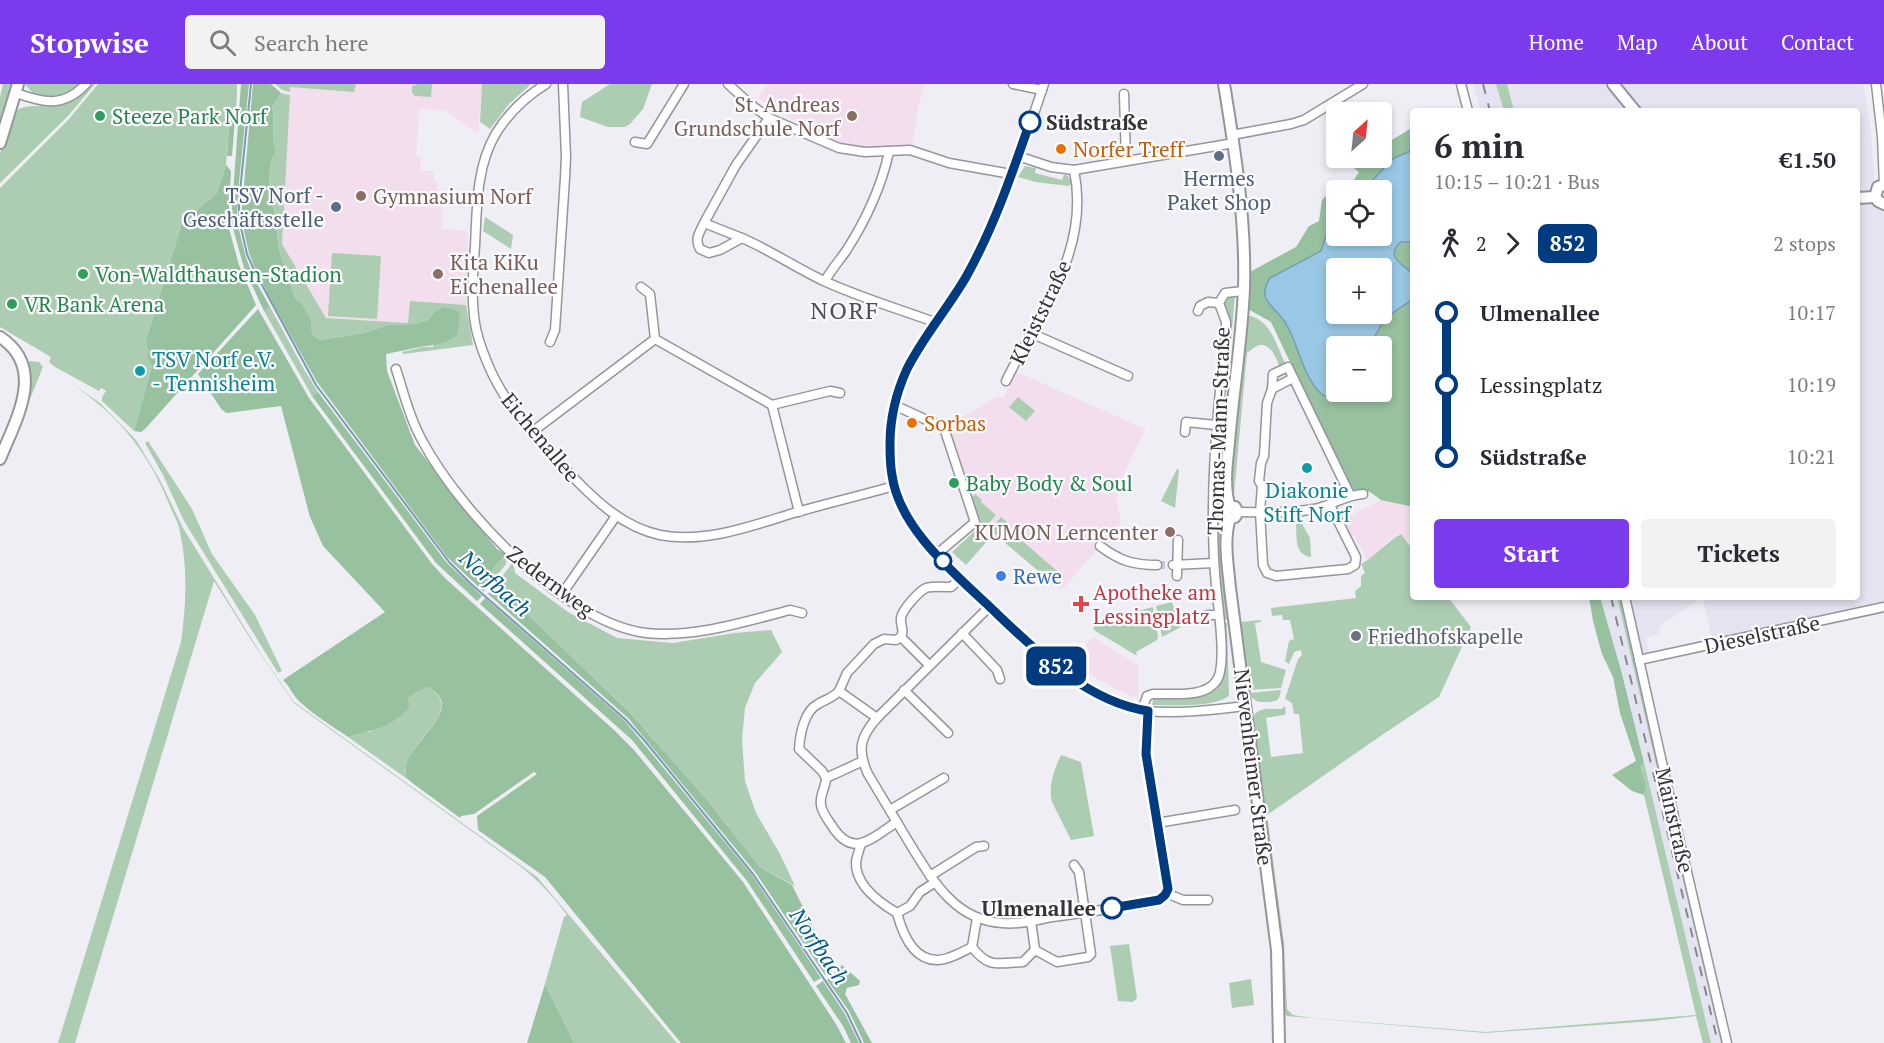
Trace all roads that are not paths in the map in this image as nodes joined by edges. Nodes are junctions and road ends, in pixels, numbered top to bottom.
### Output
1 (86, 84) edge
2 (563, 84) edge
3 (684, 84) edge
4 (728, 84) edge
5 (1014, 84) edge
6 (1224, 84) edge
7 (1363, 84) edge
8 (1461, 84) edge
9 (1613, 84) edge
10 (1876, 84) edge
11 (539, 86) edge
12 (1043, 87) edge
13 (17, 89) edge
14 (1124, 94) dead end
15 (1467, 108) edge
16 (1633, 108) edge
17 (769, 118) junction
18 (1233, 139) junction
19 (635, 142) dead end
20 (0, 143) edge
21 (889, 152) junction
22 (1018, 156) junction
23 (1126, 161) junction
24 (1074, 170) junction
25 (1011, 174) junction
26 (1884, 185) edge
27 (1860, 198) edge
28 (1880, 200) edge
29 (704, 223) junction
30 (742, 238) junction
31 (825, 281) junction
32 (640, 287) dead end
33 (1244, 291) junction
34 (1218, 303) junction
35 (1198, 311) dead end
36 (937, 323) junction
37 (1033, 334) junction
38 (0, 337) edge
39 (655, 339) junction
40 (550, 342) dead end
41 (396, 369) dead end
42 (1128, 376) dead end
43 (1293, 378) junction
44 (1006, 381) dead end
45 (1272, 389) junction
46 (840, 393) dead end
47 (772, 405) junction
48 (894, 405) junction
49 (1186, 423) dead end
50 (1216, 425) junction
51 (532, 432) junction
52 (0, 459) edge
53 (894, 486) junction
54 (1363, 494) dead end
55 (1350, 495) junction
56 (1330, 505) junction
57 (799, 512) junction
58 (1232, 512) junction
59 (1260, 512) junction
60 (616, 516) junction
61 (1178, 540) dead end
62 (1100, 546) dead end
63 (937, 554) junction
64 (1214, 563) junction
65 (1157, 565) tunnel mouth
66 (1175, 565) junction
67 (1177, 576) dead end
68 (960, 579) junction
69 (562, 594) junction
70 (1626, 600) edge
71 (989, 607) junction
72 (1884, 607) edge
73 (802, 613) dead end
74 (1207, 615) dead end
75 (1218, 615) junction
76 (962, 633) junction
77 (901, 638) junction
78 (1639, 660) junction
79 (929, 665) junction
80 (1000, 679) dead end
81 (904, 690) junction
82 (840, 692) junction
83 (1245, 706) junction
84 (1145, 711) junction
85 (877, 718) junction
86 (948, 733) dead end
87 (863, 760) junction
88 (826, 778) junction
89 (944, 778) dead end
90 (890, 810) junction
91 (1235, 810) dead end
92 (897, 822) junction
93 (1157, 822) junction
94 (861, 844) junction
95 (984, 846) dead end
96 (1074, 865) dead end
97 (932, 879) junction
98 (1166, 894) junction
99 (1208, 900) dead end
100 (1085, 912) junction
101 (897, 913) junction
102 (977, 918) junction
103 (1031, 921) junction
104 (972, 947) junction
105 (1035, 950) junction
106 (1280, 1043) edge
107 (1727, 1043) edge

1 - 13 street
2 - 40 street
3 - 19 street
4 - 17 street
5 - 12 street
6 - 18 main road, Nievenheimer Straße
7 - 18 street
8 - 15 street
9 - 16 main road
10 - 26 street
11 - 51 street, Eichenallee
12 - 22 street
13 - 20 main road
14 - 23 street
17 - 21 street
17 - 29 street
18 - 23 street
18 - 33 main road, Nievenheimer Straße
21 - 25 street
21 - 31 street
22 - 24 street
22 - 25 street
23 - 24 street
24 - 37 street, Kleiststraße
25 - 36 street
26 - 28 main road
27 - 28 main road
29 - 30 street
29 - 30 street
30 - 31 street
31 - 36 street
32 - 39 street
33 - 34 street, Thomas-Mann-Straße
33 - 58 main road, Nievenheimer Straße
34 - 35 street
34 - 50 street, Thomas-Mann-Straße
36 - 48 street
37 - 42 street
37 - 44 street, Kleiststraße
38 - 52 main road
39 - 47 street
39 - 51 street
41 - 69 street, Zedernweg
43 - 45 street
43 - 45 street
43 - 55 street
45 - 59 street
46 - 47 street
47 - 57 street
48 - 53 street
48 - 63 street
49 - 50 street
50 - 64 street, Thomas-Mann-Straße
51 - 60 street, Eichenallee
53 - 57 street, Eichenallee
53 - 63 street
54 - 55 street
55 - 56 street
56 - 59 street
56 - 59 street
57 - 60 street, Eichenallee
58 - 59 street
58 - 83 main road, Nievenheimer Straße
60 - 69 street
61 - 66 street
62 - 65 street
63 - 68 street
64 - 66 street
64 - 75 street, Thomas-Mann-Straße
66 - 67 street
68 - 71 street
68 - 77 street
69 - 73 street, Zedernweg
70 - 78 street, Mainstraße
71 - 76 street
71 - 84 street
72 - 78 street, Dieselstraße
74 - 75 street
75 - 84 street, Thomas-Mann-Straße
76 - 79 street
76 - 80 street
77 - 79 street
77 - 82 street
78 - 107 street, Mainstraße
79 - 81 street
81 - 85 street
81 - 86 street
82 - 85 street
82 - 88 street
83 - 84 street
83 - 106 main road, Nievenheimer Straße
84 - 93 street
85 - 87 street
87 - 88 street
87 - 90 street
88 - 94 street
89 - 90 street
90 - 92 street
91 - 93 street
92 - 94 street
92 - 97 street
93 - 98 street
94 - 101 street
95 - 97 street
96 - 100 street
97 - 101 street
97 - 102 street
98 - 99 street
98 - 100 street
100 - 103 street
100 - 105 street
101 - 104 street
102 - 103 street
102 - 104 street
103 - 105 street
104 - 105 street

